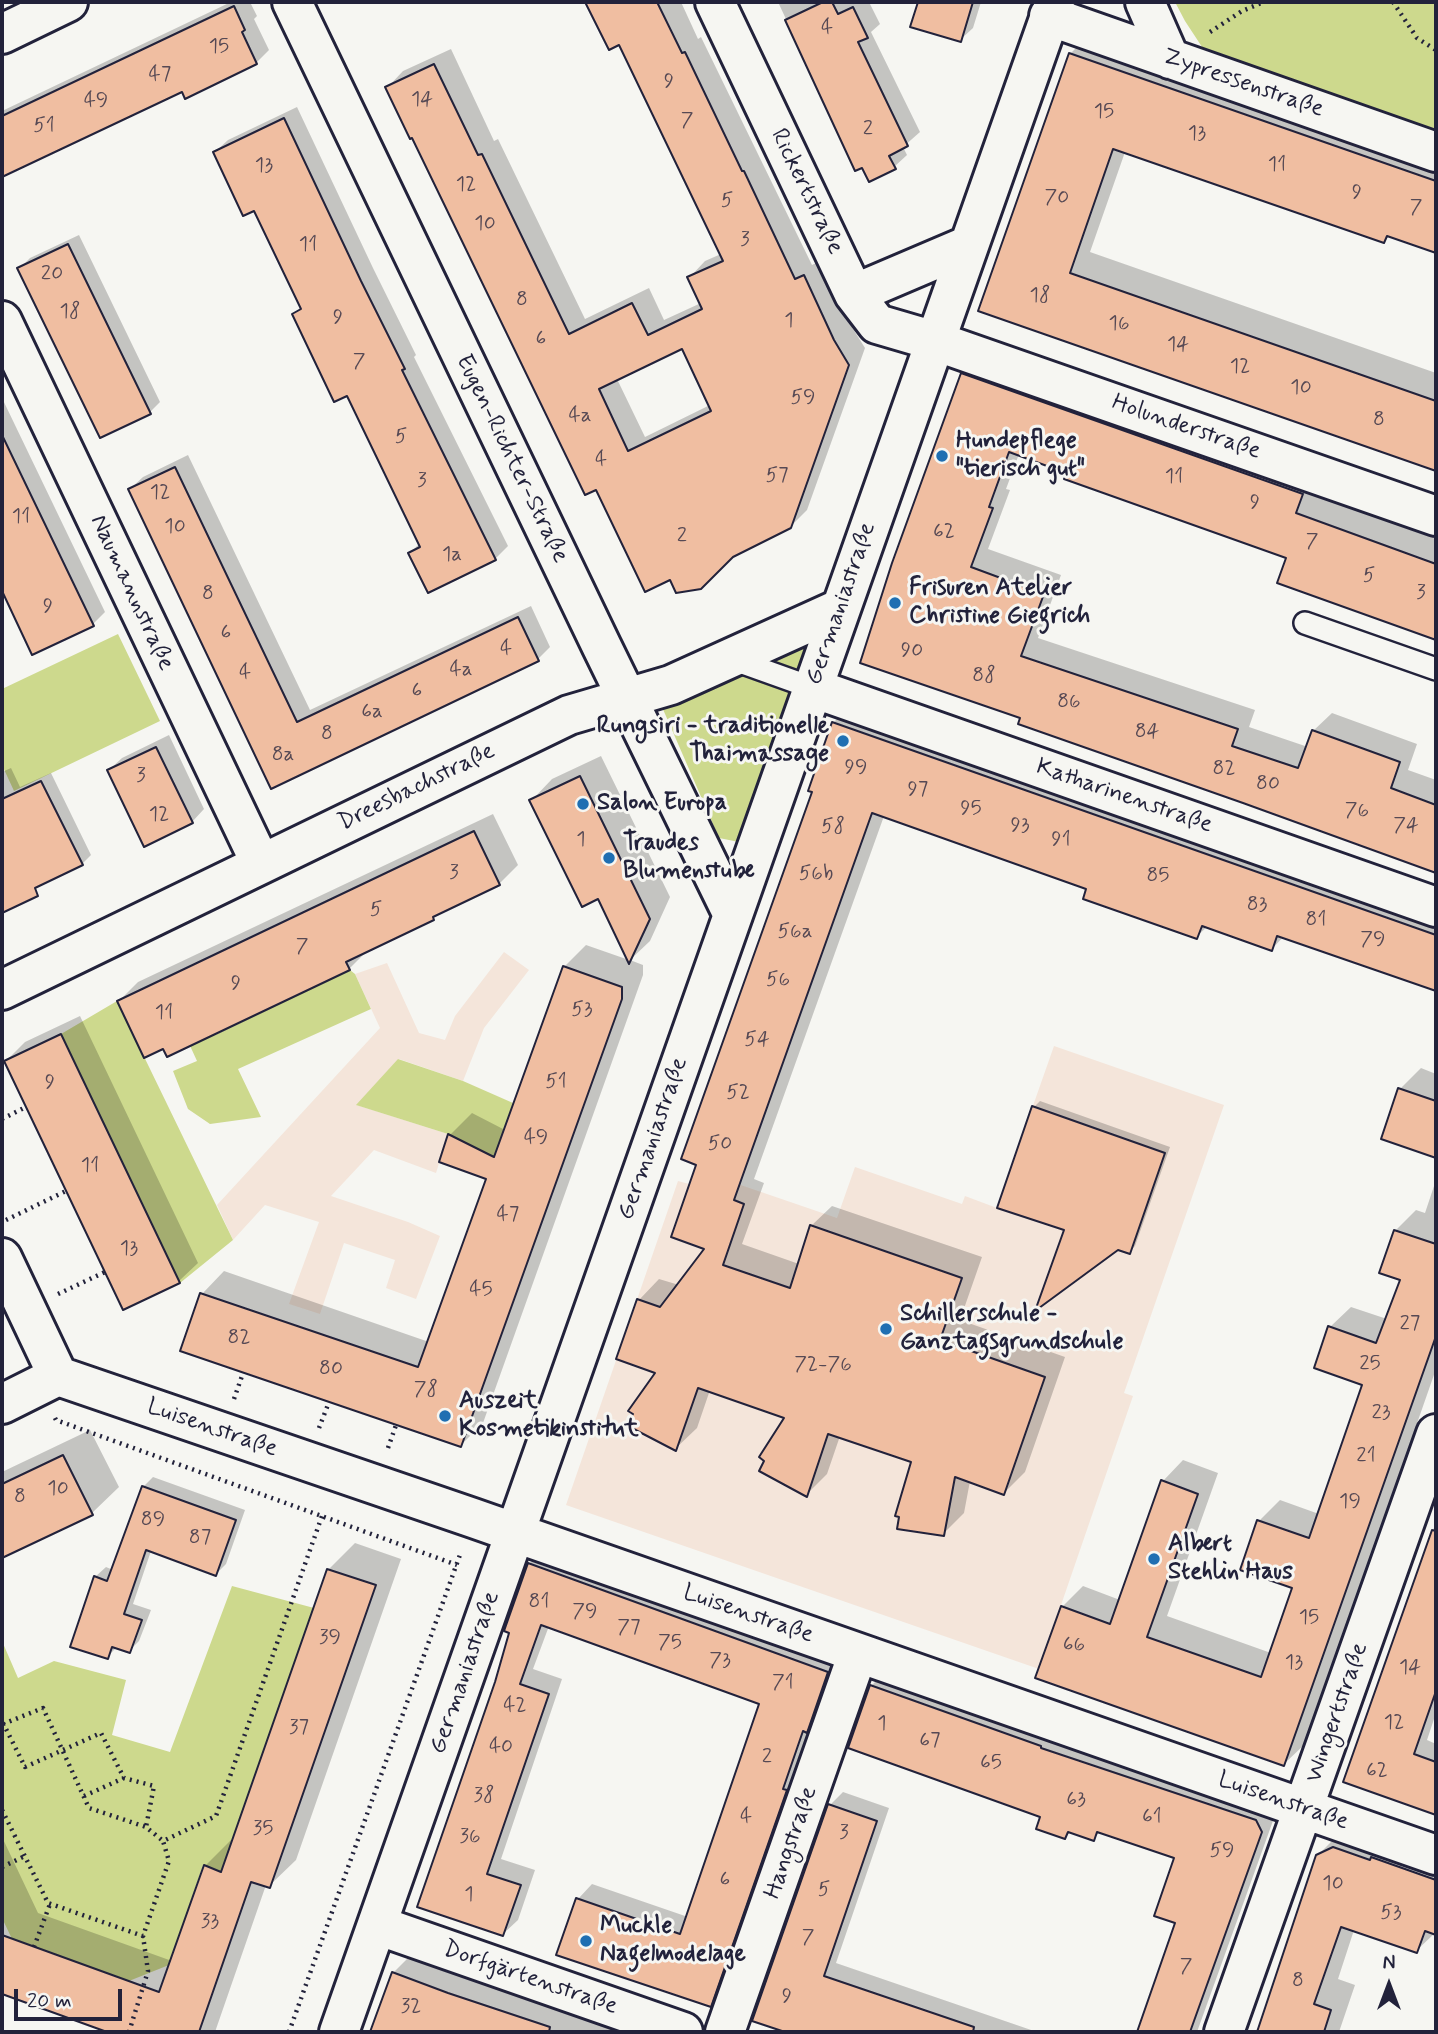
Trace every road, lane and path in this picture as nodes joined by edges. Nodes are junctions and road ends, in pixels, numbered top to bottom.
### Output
1 (68, 2) edge
2 (292, 2) edge
3 (715, 2) edge
4 (1145, 2) edge
5 (1264, 2) edge
6 (1393, 2) edge
7 (1052, 9) edge
8 (2, 34) edge
9 (1436, 50) edge
10 (1170, 59) junction
11 (1436, 152) edge
12 (969, 245) junction
13 (854, 293) junction
14 (2, 321) edge
15 (935, 341) junction
16 (1436, 516) edge
17 (841, 608) junction
18 (1305, 623) dead end
19 (728, 658) junction
20 (1436, 669) edge
21 (813, 688) junction
22 (628, 698) junction
23 (261, 864) junction
24 (1436, 907) edge
25 (733, 915) junction
26 (2, 990) edge
27 (26, 1107) dead end
28 (2, 1119) edge
29 (66, 1191) dead end
30 (2, 1222) edge
31 (2, 1258) edge
32 (105, 1272) dead end
33 (26, 1310) junction
34 (47, 1382) junction
35 (2, 1404) edge
36 (1436, 1434) edge
37 (322, 1516) junction
38 (473, 1518) junction
39 (515, 1533) junction
40 (456, 1565) junction
41 (499, 1579) junction
42 (858, 1653) junction
43 (2, 1724) edge
44 (62, 1750) junction
45 (124, 1778) junction
46 (83, 1796) junction
47 (1304, 1809) junction
48 (2, 1810) edge
49 (146, 1827) junction
50 (163, 1842) junction
51 (1436, 1855) edge
52 (24, 1856) junction
53 (2, 1867) edge
54 (50, 1904) junction
55 (377, 1925) junction
56 (143, 1936) junction
57 (34, 1947) dead end
58 (129, 2032) edge
59 (289, 2032) edge
60 (339, 2032) edge
61 (683, 2032) edge
62 (725, 2032) edge
63 (1224, 2032) edge

1 - 8 street
2 - 22 street, Eugen-Richter-Straße
3 - 13 street, Rickertstraße
4 - 10 street
5 - 10 path
6 - 9 path
7 - 10 street, Zypressenstraße
7 - 12 street, Germaniastraße
10 - 11 street, Zypressenstraße
12 - 13 street
12 - 15 street, Germaniastraße
13 - 15 street, Rickertstraße
14 - 23 street, Naumannstraße
15 - 16 street, Holunderstraße
15 - 17 street, Germaniastraße
17 - 19 street, Dreesbachstraße
17 - 21 street, Germaniastraße
18 - 20 lane
19 - 21 lane
19 - 22 street, Dreesbachstraße
21 - 24 street, Katharinenstraße
21 - 25 street, Germaniastraße
22 - 23 street, Dreesbachstraße
22 - 25 street, Eugen-Richter-Straße
23 - 26 street, Dreesbachstraße
25 - 39 street, Germaniastraße
27 - 28 path
29 - 30 path
31 - 33 street
32 - 33 path
33 - 34 street
34 - 35 street
34 - 37 path
34 - 38 street, Luisenstraße
36 - 47 street, Wingertstraße
37 - 40 path
37 - 50 path
38 - 39 street, Luisenstraße
38 - 40 path
39 - 41 street, Germaniastraße
39 - 42 street, Luisenstraße
40 - 41 path
40 - 59 path
41 - 55 street, Germaniastraße
42 - 47 street, Luisenstraße
42 - 62 street, Hangstraße
43 - 44 path
43 - 44 path
44 - 45 path
44 - 46 path
45 - 46 path
45 - 49 path
46 - 49 path
47 - 51 street, Luisenstraße
47 - 63 street, Wingertstraße
48 - 52 path
49 - 50 path
50 - 56 path
52 - 53 path
52 - 54 path
54 - 56 path
54 - 57 path
55 - 60 street, Germaniastraße
55 - 61 street, Dorfgärtenstraße
56 - 58 path

